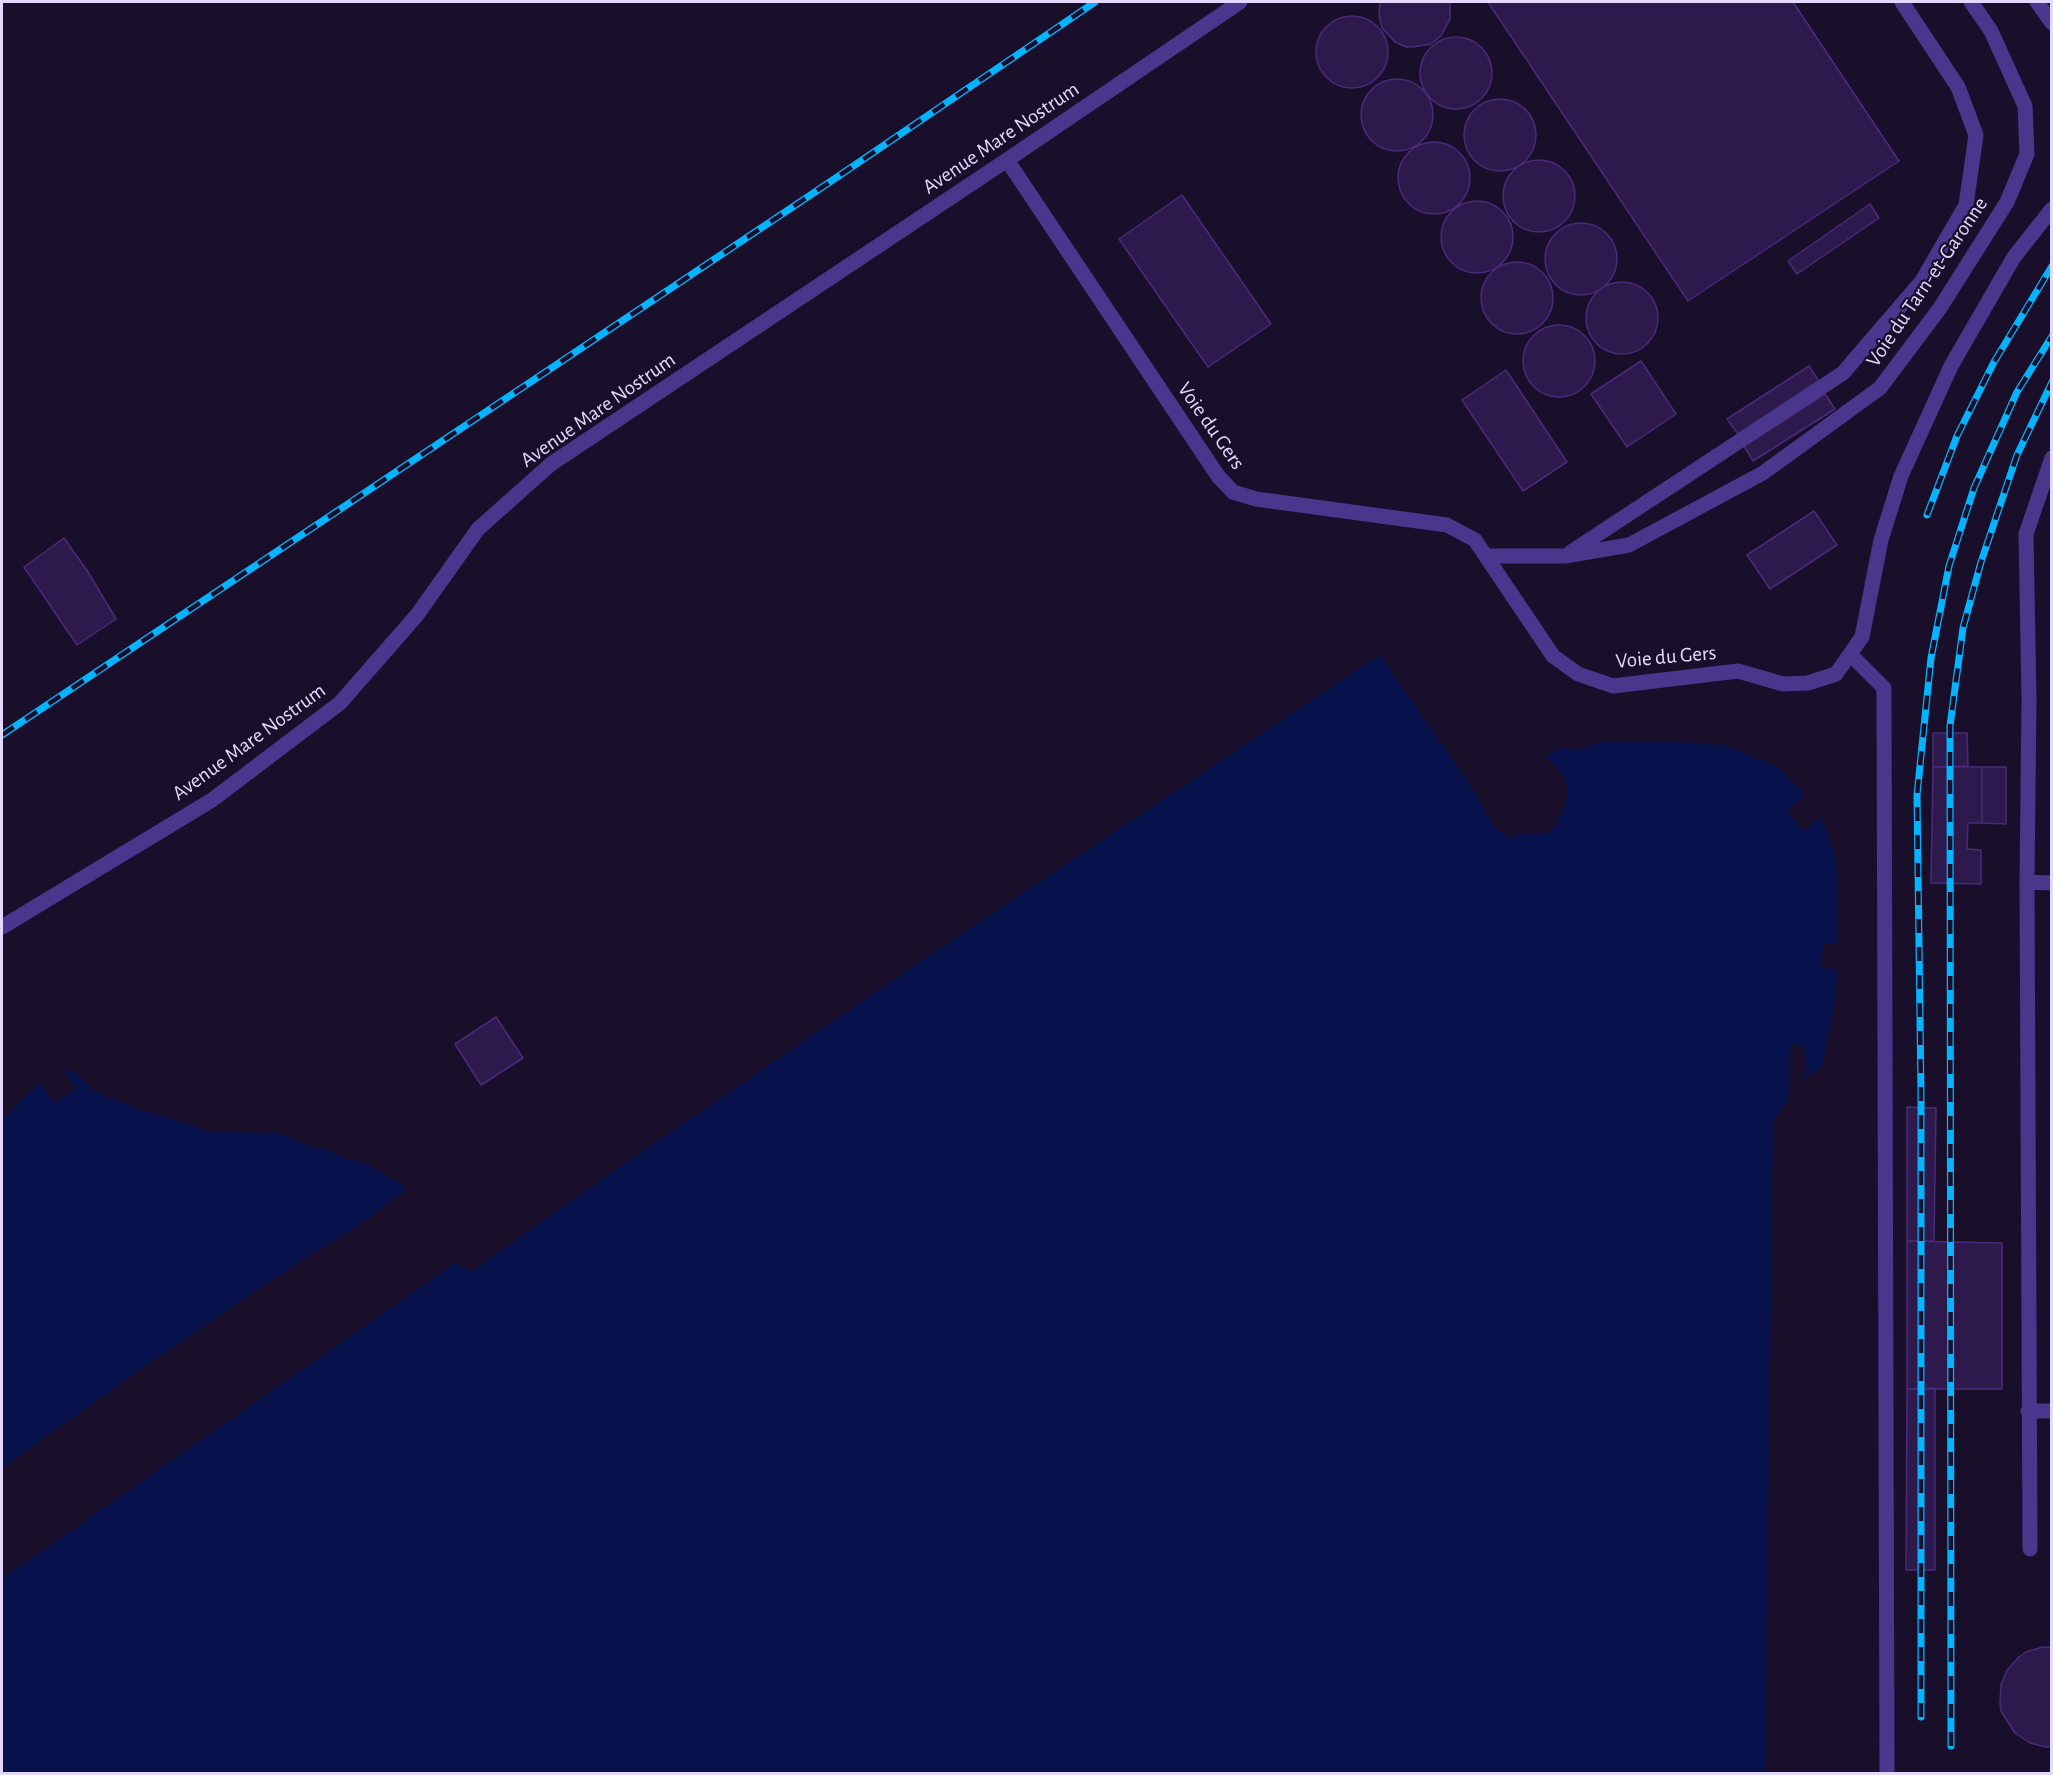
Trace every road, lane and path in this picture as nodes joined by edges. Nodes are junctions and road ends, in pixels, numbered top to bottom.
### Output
1 (1240, 2) edge
2 (1902, 2) edge
3 (1971, 2) edge
4 (2037, 2) edge
5 (2052, 23) edge
6 (1008, 159) junction
7 (2052, 209) edge
8 (2052, 458) edge
9 (1487, 556) junction
10 (1565, 556) junction
11 (1850, 654) junction
12 (2027, 882) junction
13 (2052, 883) edge
14 (2, 927) edge
15 (2028, 1411) junction
16 (2052, 1411) edge
17 (2030, 1549) dead end
18 (1887, 1773) edge

1 - 6 street, Avenue Mare Nostrum
2 - 10 street, Voie du Tarn-et-Garonne
3 - 10 street, Voie du Tarn-et-Garonne
4 - 5 street
6 - 9 street, Voie du Gers
6 - 14 street, Avenue Mare Nostrum
7 - 11 street
8 - 12 street
9 - 10 street
9 - 11 street, Voie du Gers
11 - 18 street
12 - 13 street
12 - 15 street
15 - 16 street
15 - 17 street

